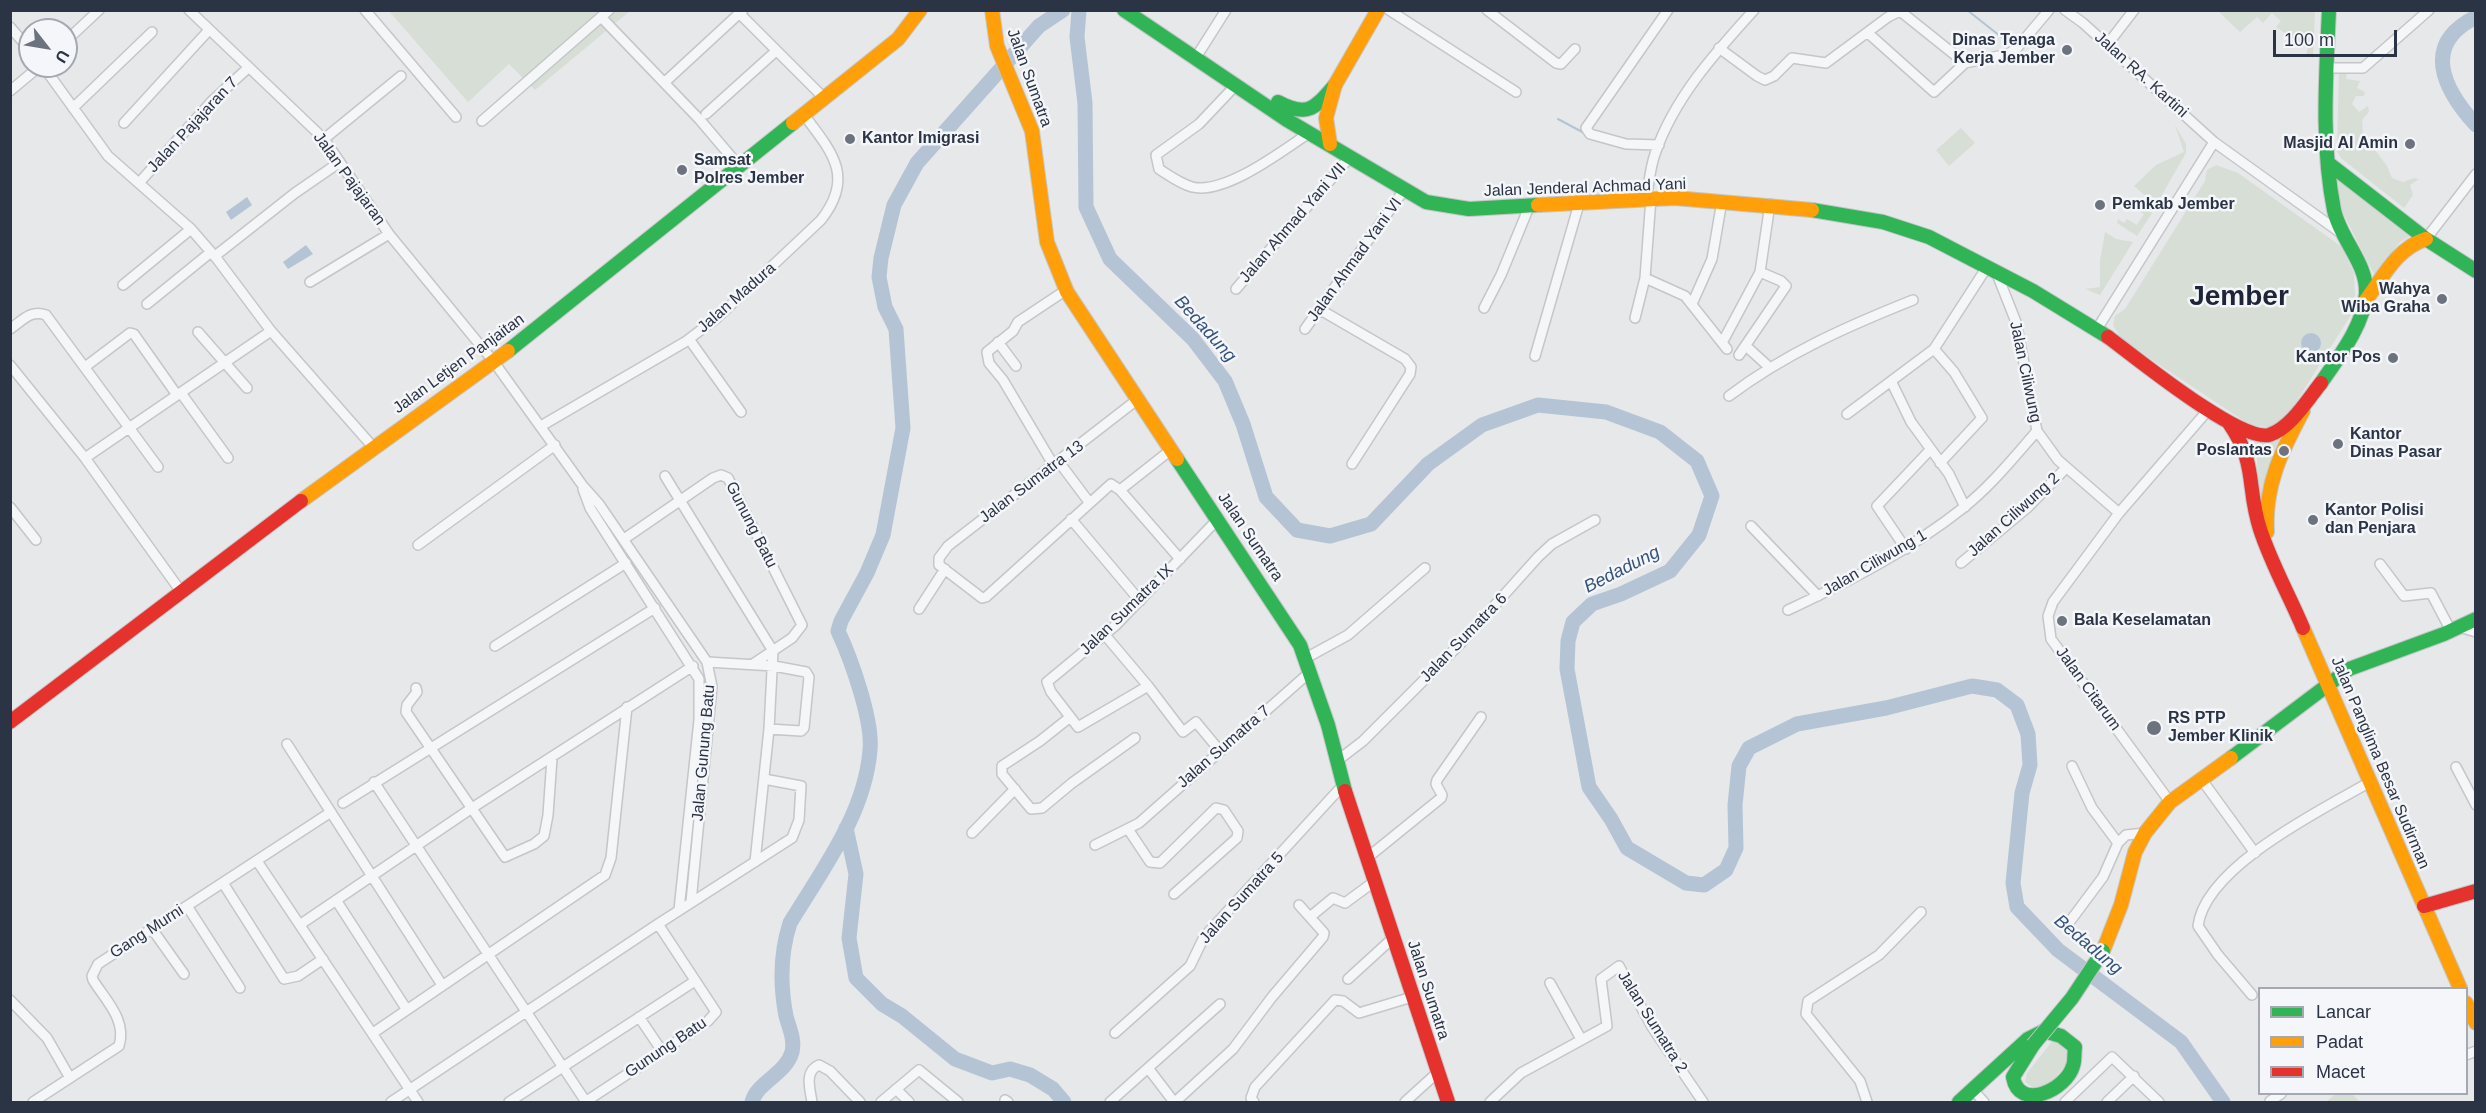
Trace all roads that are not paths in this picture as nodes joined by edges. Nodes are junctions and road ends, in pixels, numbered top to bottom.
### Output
1 (99, 10) edge
2 (189, 10) edge
3 (207, 10) edge
4 (365, 10) edge
5 (609, 10) edge
6 (992, 10) edge
7 (1143, 10) edge
8 (1226, 10) edge
9 (1378, 10) edge
10 (1389, 10) edge
11 (1487, 10) edge
12 (1668, 10) edge
13 (1754, 10) edge
14 (2049, 10) edge
15 (2065, 10) edge
16 (2134, 10) edge
17 (2329, 10) edge
18 (2429, 10) edge
19 (1125, 11) edge
20 (741, 12) edge
21 (917, 13) edge
22 (601, 17) junction
23 (198, 18) junction
24 (78, 30) edge
25 (208, 30) junction
26 (152, 32) dead end
27 (1868, 33) junction
28 (2107, 45) junction
29 (1719, 48) junction
30 (1575, 49) dead end
31 (776, 51) junction
32 (1200, 51) junction
33 (1965, 63) junction
34 (248, 68) junction
35 (2327, 68) junction
36 (401, 76) dead end
37 (27, 78) edge
38 (51, 78) edge
39 (665, 82) junction
40 (1335, 85) junction
41 (1235, 86) junction
42 (10, 91) edge
43 (1516, 92) dead end
44 (825, 99) junction
45 (73, 108) junction
46 (706, 114) dead end
47 (804, 116) junction
48 (456, 117) dead end
49 (482, 121) dead end
50 (124, 123) dead end
51 (1309, 133) junction
52 (324, 139) junction
53 (2214, 142) junction
54 (1330, 144) junction
55 (1659, 145) junction
56 (1350, 157) junction
57 (340, 162) junction
58 (2328, 163) junction
59 (739, 166) junction
60 (2475, 174) edge
61 (139, 183) junction
62 (1404, 190) junction
63 (1648, 199) junction
64 (1722, 201) junction
65 (1579, 204) junction
66 (1770, 204) junction
67 (1529, 207) junction
68 (191, 229) junction
69 (389, 234) junction
70 (2345, 237) junction
71 (2426, 239) junction
72 (213, 254) junction
73 (1992, 269) junction
74 (2475, 271) edge
75 (1760, 272) junction
76 (1645, 278) junction
77 (310, 282) dead end
78 (123, 285) dead end
79 (1236, 289) dead end
80 (1066, 290) junction
81 (1913, 300) dead end
82 (2366, 300) junction
83 (147, 304) dead end
84 (1692, 304) junction
85 (1484, 308) dead end
86 (1319, 309) junction
87 (1635, 318) dead end
88 (10, 329) edge
89 (1305, 329) dead end
90 (2097, 329) junction
91 (271, 331) junction
92 (198, 332) dead end
93 (689, 339) junction
94 (998, 342) junction
95 (1746, 346) junction
96 (1934, 349) junction
97 (1739, 355) dead end
98 (1535, 356) dead end
99 (494, 362) junction
100 (224, 363) junction
101 (10, 365) edge
102 (1016, 366) dead end
103 (85, 367) junction
104 (1769, 367) junction
105 (1892, 382) junction
106 (246, 388) dead end
107 (179, 394) junction
108 (1729, 396) dead end
109 (2310, 398) junction
110 (1138, 399) junction
111 (2209, 409) junction
112 (741, 412) dead end
113 (1846, 414) dead end
114 (2227, 420) junction
115 (541, 426) junction
116 (131, 427) junction
117 (2037, 431) junction
118 (555, 446) junction
119 (374, 447) junction
120 (1172, 449) junction
121 (1930, 450) junction
122 (86, 458) junction
123 (228, 458) dead end
124 (1940, 463) junction
125 (1057, 464) junction
126 (1352, 464) dead end
127 (158, 467) dead end
128 (2066, 468) junction
129 (665, 476) dead end
130 (583, 486) junction
131 (1120, 490) junction
132 (681, 501) junction
133 (1089, 502) junction
134 (10, 507) edge
135 (1965, 507) junction
136 (2120, 513) junction
137 (1071, 519) junction
138 (1218, 519) junction
139 (1595, 520) dead end
140 (1751, 526) dead end
141 (624, 539) junction
142 (36, 540) dead end
143 (418, 544) dead end
144 (1906, 549) junction
145 (2269, 551) junction
146 (1180, 559) junction
147 (626, 563) junction
148 (1961, 563) dead end
149 (2380, 564) dead end
150 (1425, 568) dead end
151 (945, 569) junction
152 (183, 593) junction
153 (1818, 596) junction
154 (1140, 601) junction
155 (655, 608) junction
156 (919, 609) dead end
157 (1788, 610) dead end
158 (676, 616) junction
159 (2475, 619) edge
160 (666, 624) junction
161 (2455, 629) junction
162 (2475, 632) edge
163 (1105, 635) junction
164 (495, 646) dead end
165 (772, 651) junction
166 (1306, 658) junction
167 (707, 662) junction
168 (753, 664) junction
169 (693, 666) junction
170 (774, 666) junction
171 (1310, 672) junction
172 (2327, 683) junction
173 (1148, 686) junction
174 (416, 687) dead end
175 (627, 707) junction
176 (1481, 717) dead end
177 (1069, 718) junction
178 (704, 720) junction
179 (10, 722) edge
180 (769, 729) junction
181 (1136, 738) dead end
182 (287, 744) dead end
183 (431, 748) junction
184 (1220, 751) junction
185 (552, 758) junction
186 (1337, 762) junction
187 (2072, 766) dead end
188 (2456, 767) dead end
189 (764, 779) junction
190 (2202, 780) junction
191 (374, 782) junction
192 (2370, 782) junction
193 (1343, 785) junction
194 (1015, 789) junction
195 (2170, 802) junction
196 (344, 803) dead end
197 (2475, 805) edge
198 (472, 808) junction
199 (331, 812) junction
200 (1128, 829) junction
201 (972, 833) dead end
202 (2145, 833) junction
203 (2118, 843) junction
204 (416, 845) junction
205 (1095, 845) dead end
206 (2255, 853) junction
207 (1367, 858) junction
208 (257, 861) junction
209 (755, 862) junction
210 (373, 874) junction
211 (1375, 881) junction
212 (222, 884) junction
213 (2475, 891) edge
214 (1174, 894) dead end
215 (336, 900) junction
216 (692, 902) junction
217 (1299, 905) dead end
218 (188, 906) junction
219 (2424, 906) junction
220 (679, 910) junction
221 (1921, 912) dead end
222 (1310, 917) junction
223 (2071, 920) dead end
224 (301, 924) junction
225 (658, 924) junction
226 (152, 929) junction
227 (1394, 937) junction
228 (489, 953) junction
229 (323, 959) junction
230 (184, 974) dead end
231 (1348, 979) dead end
232 (695, 981) junction
233 (1550, 983) dead end
234 (442, 985) junction
235 (2460, 987) edge
236 (240, 988) dead end
237 (2252, 995) dead end
238 (1412, 997) junction
239 (10, 1000) edge
240 (1220, 1004) dead end
241 (2468, 1007) edge
242 (407, 1010) junction
243 (526, 1011) junction
244 (639, 1017) junction
245 (2475, 1023) edge
246 (373, 1033) junction
247 (1115, 1033) dead end
248 (1581, 1039) junction
249 (663, 1051) junction
250 (562, 1067) junction
251 (1148, 1068) junction
252 (1437, 1072) junction
253 (2134, 1076) junction
254 (70, 1078) junction
255 (896, 1089) junction
256 (1972, 1089) junction
257 (410, 1090) junction
258 (33, 1102) edge
259 (391, 1102) edge
260 (418, 1102) edge
261 (509, 1102) edge
262 (585, 1102) edge
263 (812, 1102) edge
264 (860, 1102) edge
265 (881, 1102) edge
266 (909, 1102) edge
267 (958, 1102) edge
268 (1110, 1102) edge
269 (1175, 1102) edge
270 (1254, 1102) edge
271 (1405, 1102) edge
272 (1448, 1102) edge
273 (1490, 1102) edge
274 (1703, 1102) edge
275 (1867, 1102) edge
276 (1959, 1102) edge
277 (1984, 1102) edge
278 (2067, 1102) edge
279 (2107, 1102) edge
280 (2159, 1102) edge

1 - 24 street
2 - 23 street, Jalan Pajajaran
3 - 23 street
4 - 48 street
5 - 22 street
6 - 80 main road, Jalan Sumatra
7 - 32 main road
8 - 32 street
9 - 40 main road
10 - 43 street
11 - 30 street
12 - 55 street
13 - 29 street
14 - 33 street
15 - 28 street, Jalan RA. Kartini
16 - 28 street
17 - 35 main road
18 - 35 street
19 - 41 main road, Jalan Jenderal Achmad Yani
20 - 31 street
20 - 39 street
21 - 44 main road, Jalan Letjen Panjaitan
22 - 39 street
22 - 49 street
23 - 25 street, Jalan Pajajaran
25 - 34 street, Jalan Pajajaran
25 - 50 street
26 - 45 street
27 - 29 street
27 - 33 street
27 - 33 street
28 - 53 street, Jalan RA. Kartini
29 - 55 street
31 - 44 street
31 - 46 street
32 - 40 main road
34 - 52 street, Jalan Pajajaran
34 - 61 street, Jalan Pajajaran 7
35 - 58 main road
36 - 52 street
37 - 42 street
38 - 45 street
39 - 59 street
40 - 54 main road
41 - 51 main road, Jalan Jenderal Achmad Yani
41 - 51 street
44 - 47 main road, Jalan Letjen Panjaitan
45 - 61 street
47 - 59 main road, Jalan Letjen Panjaitan
47 - 93 street, Jalan Madura
51 - 54 main road, Jalan Jenderal Achmad Yani
52 - 57 street, Jalan Pajajaran
53 - 70 street, Jalan RA. Kartini
53 - 90 street
54 - 56 main road, Jalan Jenderal Achmad Yani
55 - 63 street
56 - 62 main road, Jalan Jenderal Achmad Yani
56 - 79 street, Jalan Ahmad Yani VII
57 - 69 street, Jalan Pajajaran
57 - 72 street
58 - 70 main road
58 - 71 main road
59 - 99 main road, Jalan Letjen Panjaitan
60 - 71 street
61 - 68 street
62 - 67 main road, Jalan Jenderal Achmad Yani
62 - 86 street, Jalan Ahmad Yani VI
63 - 64 main road, Jalan Jenderal Achmad Yani
63 - 65 main road, Jalan Jenderal Achmad Yani
63 - 76 street
64 - 66 main road, Jalan Jenderal Achmad Yani
64 - 84 street
65 - 67 main road, Jalan Jenderal Achmad Yani
65 - 98 street
66 - 73 main road, Jalan Jenderal Achmad Yani
66 - 75 street
67 - 85 street
68 - 72 street
68 - 78 street
69 - 77 street
69 - 99 street, Jalan Pajajaran
70 - 82 main road
71 - 74 main road
71 - 82 main road
72 - 83 street
72 - 91 street
73 - 90 main road, Jalan Jenderal Achmad Yani
73 - 96 street
73 - 117 street, Jalan Ciliwung
75 - 84 street
75 - 95 street
76 - 84 street
76 - 87 street
80 - 94 street
80 - 110 main road, Jalan Sumatra
81 - 104 street
82 - 109 main road
86 - 89 street, Jalan Ahmad Yani VI
86 - 126 street
88 - 103 street
90 - 111 main road, Jalan Jenderal Achmad Yani
91 - 100 street
91 - 119 street
92 - 100 street
93 - 112 street
93 - 115 street, Jalan Madura
94 - 102 street
94 - 125 street
95 - 97 street
95 - 104 street
96 - 105 street
96 - 124 street
99 - 115 street, Jalan Gunung Batu
99 - 119 main road, Jalan Letjen Panjaitan
100 - 106 street
100 - 107 street
101 - 122 street
103 - 107 street
103 - 116 street
104 - 108 street
105 - 113 street
105 - 121 street
107 - 116 street
107 - 123 street
109 - 114 main road, Jalan Jenderal Achmad Yani
109 - 145 main road, Jalan Panglima Besar Sudirman
110 - 120 main road, Jalan Sumatra
110 - 125 street, Jalan Sumatra 13
111 - 114 main road, Jalan Jenderal Achmad Yani
111 - 136 street, Jalan Citarum
114 - 145 main road, Jalan Panglima Besar Sudirman
115 - 118 street, Jalan Gunung Batu
116 - 122 street
116 - 127 street
117 - 128 street, Jalan Ciliwung
117 - 135 street, Jalan Ciliwung 1
118 - 130 street, Jalan Gunung Batu
118 - 143 street
119 - 152 main road, Jalan Letjen Panjaitan
120 - 131 street
120 - 138 main road, Jalan Sumatra
121 - 124 street
121 - 144 street
122 - 152 street
124 - 135 street
125 - 133 street
125 - 151 street, Jalan Sumatra 13
128 - 136 street, Jalan Ciliwung
128 - 148 street, Jalan Ciliwung 2
129 - 132 street
130 - 141 street, Jalan Gunung Batu
130 - 147 street, Jalan Gunung Batu
131 - 133 street
131 - 146 street
132 - 141 street, Gunung Batu
132 - 165 street
132 - 165 street, Gunung Batu
133 - 137 street
134 - 142 street
135 - 144 street, Jalan Ciliwung 1
136 - 195 street, Jalan Citarum
137 - 151 street
137 - 154 street
138 - 146 street, Jalan Sumatra IX
138 - 166 main road, Jalan Sumatra
139 - 186 street, Jalan Sumatra 6
140 - 153 street
141 - 158 street, Jalan Gunung Batu
144 - 153 street, Jalan Ciliwung 1
145 - 172 main road, Jalan Panglima Besar Sudirman
146 - 154 street, Jalan Sumatra IX
147 - 155 street, Jalan Gunung Batu
147 - 164 street
149 - 161 street
150 - 166 street
151 - 156 street
152 - 179 main road, Jalan Letjen Panjaitan
153 - 157 street, Jalan Ciliwung 1
154 - 163 street, Jalan Sumatra IX
155 - 160 street, Jalan Gunung Batu
155 - 183 street
158 - 160 street
158 - 167 street, Jalan Gunung Batu
159 - 161 main road
160 - 169 street, Jalan Gunung Batu
161 - 162 street
161 - 172 main road
163 - 173 street
163 - 177 street, Jalan Sumatra IX
165 - 168 street, Gunung Batu
165 - 170 street
166 - 171 main road, Jalan Sumatra
167 - 168 street
167 - 178 street, Jalan Gunung Batu
168 - 170 street
169 - 175 street
169 - 178 street, Jalan Gunung Batu
170 - 180 street
170 - 180 street
171 - 184 street, Jalan Sumatra 7
171 - 186 main road, Jalan Sumatra
172 - 190 main road
172 - 192 main road, Jalan Panglima Besar Sudirman
173 - 177 street, Jalan Sumatra IX
173 - 184 street
174 - 183 street
175 - 185 street
175 - 228 street
176 - 207 street
177 - 194 street
178 - 216 street, Jalan Gunung Batu
178 - 220 street, Jalan Gunung Batu
180 - 189 street
181 - 194 street
182 - 199 street
183 - 191 street
183 - 198 street
184 - 200 street, Jalan Sumatra 7
185 - 198 street
185 - 198 street
186 - 193 main road, Jalan Sumatra
187 - 203 street
188 - 197 street
189 - 209 street
189 - 209 street
190 - 195 main road
190 - 206 street
191 - 196 street
191 - 204 street, Gunung Batu
192 - 206 street
192 - 219 main road, Jalan Panglima Besar Sudirman
193 - 207 main road, Jalan Sumatra
193 - 247 street, Jalan Sumatra 5
194 - 201 street
195 - 202 main road
198 - 204 street
199 - 208 street, Gang Murni
199 - 210 street
200 - 205 street, Jalan Sumatra 7
200 - 214 street
202 - 203 street
202 - 256 main road, bridge
203 - 223 street
204 - 210 street
204 - 228 street, Gunung Batu
206 - 237 street
207 - 211 main road, Jalan Sumatra
208 - 212 street, Gang Murni
208 - 224 street
209 - 216 street
210 - 215 street
210 - 234 street
211 - 222 street
211 - 227 main road, Jalan Sumatra
212 - 218 street, Gang Murni
212 - 229 street
213 - 219 main road
215 - 224 street
215 - 242 street
216 - 220 street
217 - 222 street
218 - 226 street, Gang Murni
218 - 236 street
219 - 235 main road, Jalan Panglima Besar Sudirman
220 - 225 street
221 - 275 street
222 - 269 street
224 - 229 street
225 - 232 street, Gunung Batu
225 - 243 street
226 - 230 street
226 - 254 street, Gang Murni
227 - 231 street
227 - 238 main road, Jalan Sumatra
228 - 234 street
228 - 243 street, Gunung Batu
229 - 246 street
232 - 244 street
232 - 249 street, Gunung Batu
233 - 248 street
234 - 242 street
238 - 252 main road, Jalan Sumatra
238 - 270 street
239 - 254 street
240 - 251 street
241 - 245 main road
242 - 246 street
243 - 250 street, Gunung Batu
243 - 257 street
244 - 249 street
244 - 250 street
246 - 257 street
248 - 273 street, Jalan Sumatra 2
248 - 274 street, Jalan Sumatra 2
249 - 262 street, Gunung Batu
250 - 261 street
250 - 262 street, Gunung Batu
251 - 268 street
251 - 269 street
252 - 271 street
252 - 272 main road, Jalan Sumatra
253 - 278 street
253 - 279 street
253 - 280 street
254 - 258 street, Gang Murni
255 - 265 street
255 - 266 street
255 - 267 street
256 - 276 main road
256 - 277 street
257 - 259 street
257 - 260 street
263 - 264 street

